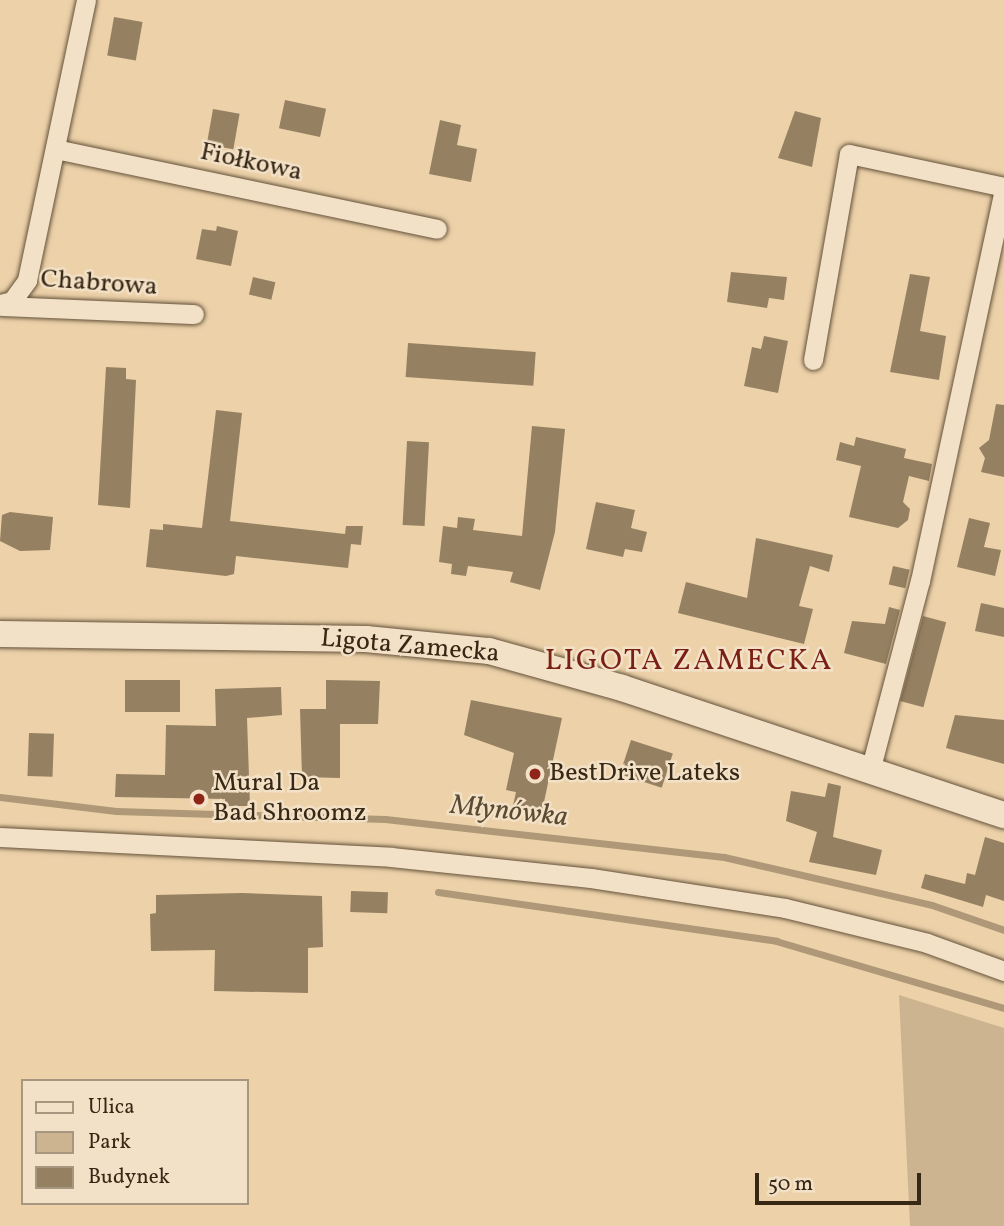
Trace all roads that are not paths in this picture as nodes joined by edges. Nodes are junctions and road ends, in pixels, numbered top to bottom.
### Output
1 (86, 0) edge
2 (55, 149) junction
3 (1004, 188) edge
4 (437, 229) dead end
5 (0, 305) edge
6 (194, 314) dead end
7 (813, 360) dead end
8 (0, 634) edge
9 (870, 771) junction
10 (1004, 815) edge
11 (0, 836) edge
12 (1004, 971) edge

1 - 2 street
2 - 4 street, Fiołkowa
2 - 5 street
3 - 7 street
3 - 9 street
5 - 6 street, Chabrowa
8 - 9 main road, Ligota Zamecka
9 - 10 main road, Ligota Zamecka
11 - 12 street

